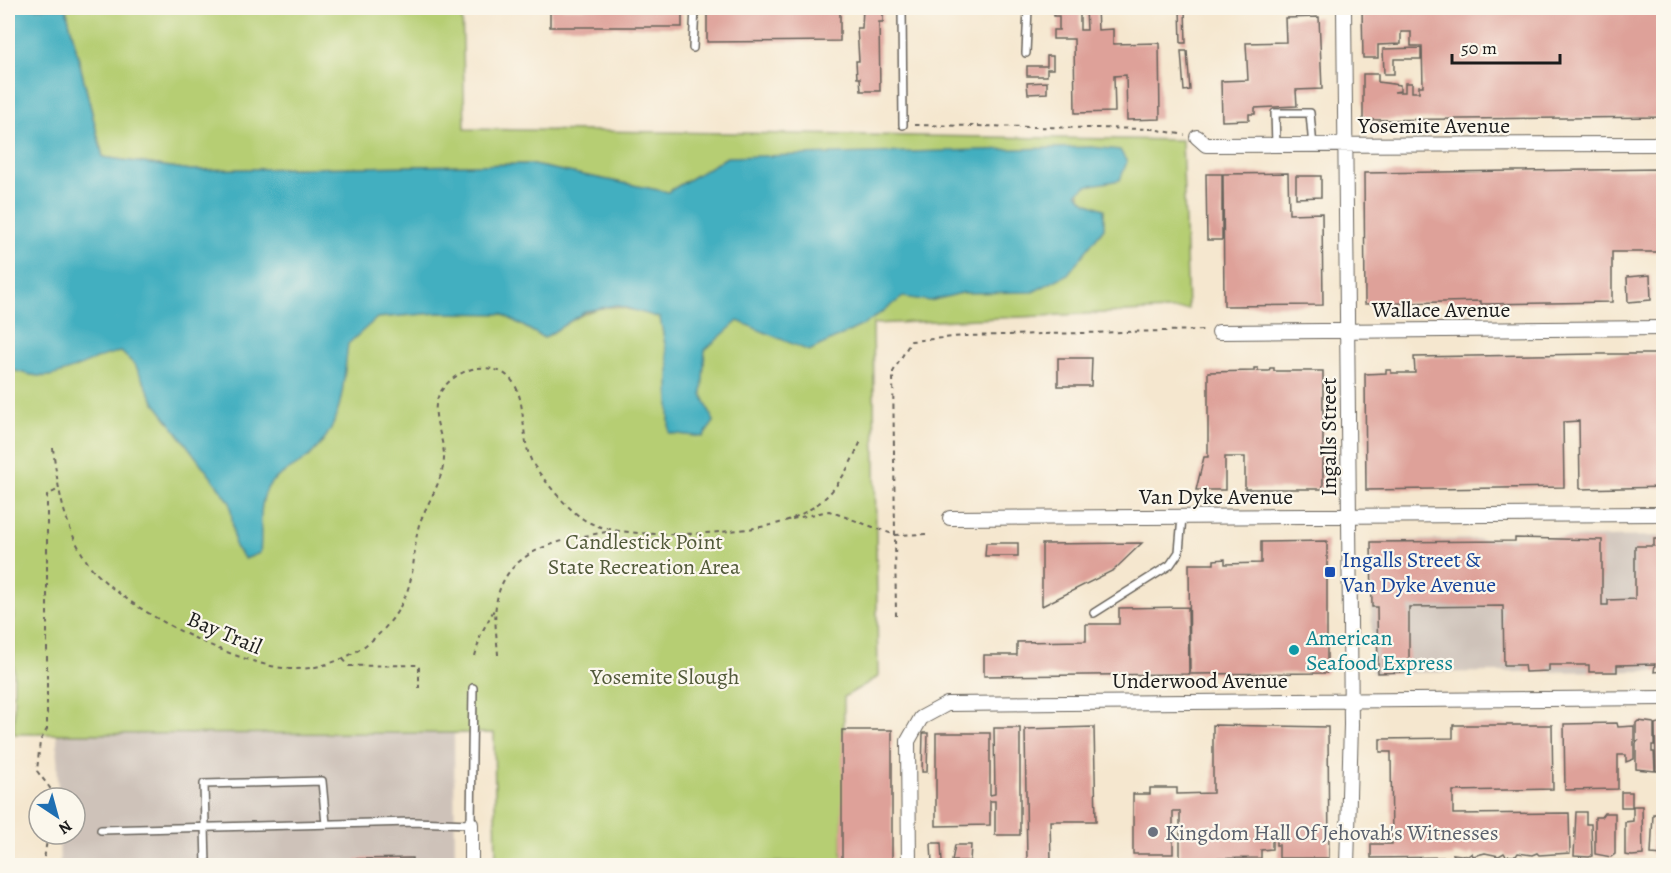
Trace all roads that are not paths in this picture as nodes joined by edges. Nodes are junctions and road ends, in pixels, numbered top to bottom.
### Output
1 (695, 8) edge
2 (902, 8) edge
3 (1028, 8) edge
4 (1344, 8) edge
5 (693, 48) dead end
6 (1026, 53) dead end
7 (903, 125) road end
8 (1201, 141) road end
9 (1664, 144) edge
10 (1276, 146) junction
11 (1313, 147) junction
12 (1346, 147) junction
13 (1664, 328) edge
14 (1348, 330) junction
15 (1219, 332) road end
16 (1664, 514) edge
17 (1349, 516) junction
18 (1182, 517) junction
19 (950, 518) dead end
20 (1094, 613) dead end
21 (473, 688) dead end
22 (1664, 698) edge
23 (1350, 701) junction
24 (326, 824) junction
25 (471, 824) junction
26 (205, 827) junction
27 (101, 830) dead end
28 (206, 866) edge
29 (471, 866) edge
30 (909, 866) edge
31 (1347, 866) edge

1 - 5 lane
2 - 7 lane
3 - 6 lane
4 - 12 street, Ingalls Street
8 - 10 street, Yosemite Avenue
9 - 12 street, Yosemite Avenue
10 - 11 street, Yosemite Avenue
10 - 11 lane
11 - 12 street, Yosemite Avenue
12 - 14 street, Ingalls Street
13 - 14 street, Wallace Avenue
14 - 15 street, Wallace Avenue
14 - 17 street, Ingalls Street
16 - 17 street, Van Dyke Avenue
17 - 18 street, Van Dyke Avenue
17 - 23 street, Ingalls Street
18 - 19 street, Van Dyke Avenue
18 - 20 lane
21 - 25 lane
22 - 23 street, Underwood Avenue
23 - 30 street, Underwood Avenue
23 - 31 street, Ingalls Street
24 - 25 lane
24 - 26 lane
24 - 26 lane
25 - 29 street
26 - 27 lane
26 - 28 lane

